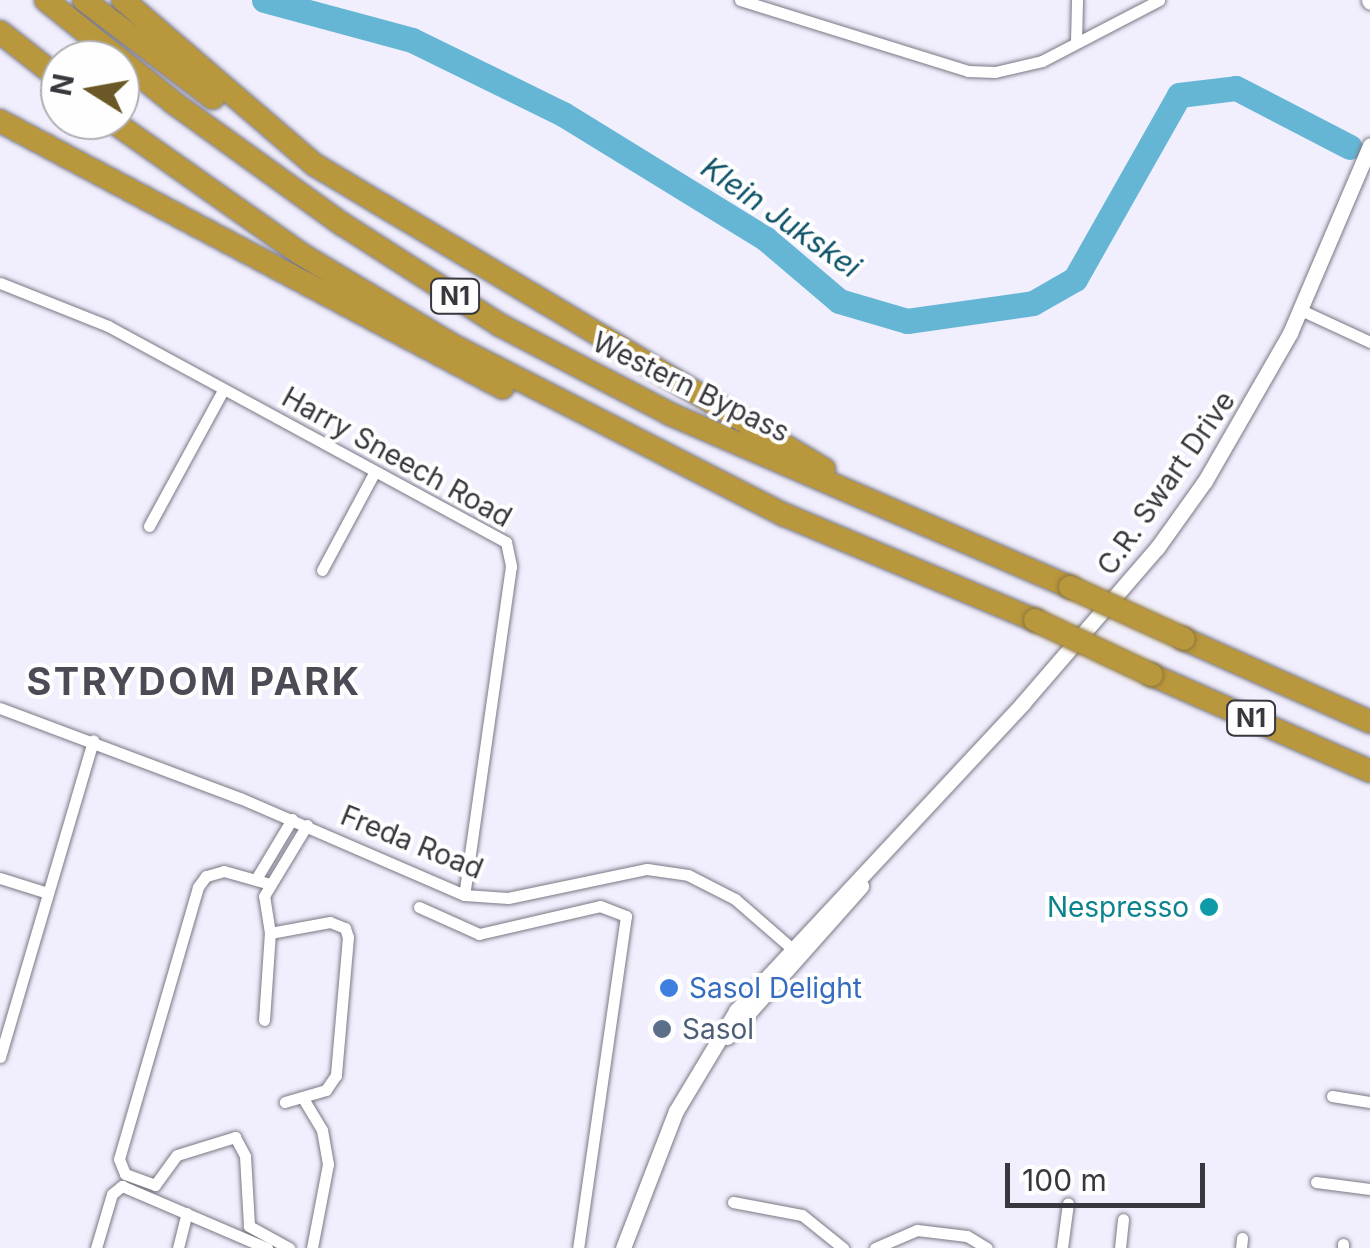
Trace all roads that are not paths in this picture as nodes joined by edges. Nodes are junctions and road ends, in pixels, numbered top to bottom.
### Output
1 (46, 0) edge
2 (84, 0) edge
3 (123, 0) edge
4 (740, 0) edge
5 (1077, 0) edge
6 (1158, 0) edge
7 (0, 32) edge
8 (1076, 42) junction
9 (40, 64) edge
10 (0, 121) edge
11 (139, 140) edge
12 (1370, 146) edge
13 (314, 165) junction
14 (0, 283) edge
15 (1301, 310) junction
16 (1370, 342) edge
17 (223, 390) junction
18 (375, 471) junction
19 (784, 515) junction
20 (908, 519) junction
21 (149, 526) dead end
22 (322, 570) dead end
23 (0, 708) edge
24 (1370, 722) edge
25 (92, 740) junction
26 (1370, 771) edge
27 (292, 819) junction
28 (306, 825) junction
29 (0, 878) edge
30 (256, 879) junction
31 (270, 884) junction
32 (48, 893) junction
33 (464, 894) junction
34 (419, 906) dead end
35 (270, 933) junction
36 (794, 950) junction
37 (264, 1020) dead end
38 (0, 1057) edge
39 (1332, 1096) dead end
40 (304, 1100) junction
41 (286, 1102) dead end
42 (1370, 1102) edge
43 (1316, 1182) dead end
44 (1370, 1189) edge
45 (733, 1202) dead end
46 (1068, 1202) dead end
47 (188, 1213) junction
48 (1124, 1219) dead end
49 (96, 1248) edge
50 (178, 1248) edge
51 (267, 1248) edge
52 (289, 1248) edge
53 (312, 1248) edge
54 (578, 1248) edge
55 (622, 1248) edge
56 (843, 1248) edge
57 (875, 1248) edge
58 (987, 1248) edge
59 (1062, 1248) edge
60 (1120, 1248) edge

1 - 20 highway, Western Bypass / N1
2 - 13 highway
3 - 13 highway
4 - 8 street
5 - 8 street
6 - 8 street
7 - 9 highway
10 - 19 highway
11 - 19 highway, N1
12 - 15 street, C.R. Swart Drive
13 - 20 highway
14 - 17 street, Harry Sneech Road
15 - 16 street
15 - 36 street, C.R. Swart Drive
17 - 18 street, Harry Sneech Road
17 - 21 street
18 - 22 street
18 - 33 street, Harry Sneech Road
19 - 26 highway, N1, bridge
20 - 24 highway, Western Bypass / N1, bridge
23 - 25 street, Freda Road
25 - 27 street, Freda Road
25 - 32 street
27 - 28 street, Freda Road
27 - 30 street
28 - 31 street
28 - 33 street, Freda Road
29 - 32 street
30 - 31 street
30 - 52 street
31 - 35 street
32 - 38 street
33 - 36 street, Freda Road
34 - 54 street
35 - 37 street
35 - 40 street
36 - 55 street, C.R. Swart Drive
39 - 42 street
40 - 41 street
40 - 53 street
43 - 44 street
45 - 56 street
46 - 59 street
47 - 49 street
47 - 50 street
47 - 51 street
48 - 60 street
57 - 58 street

